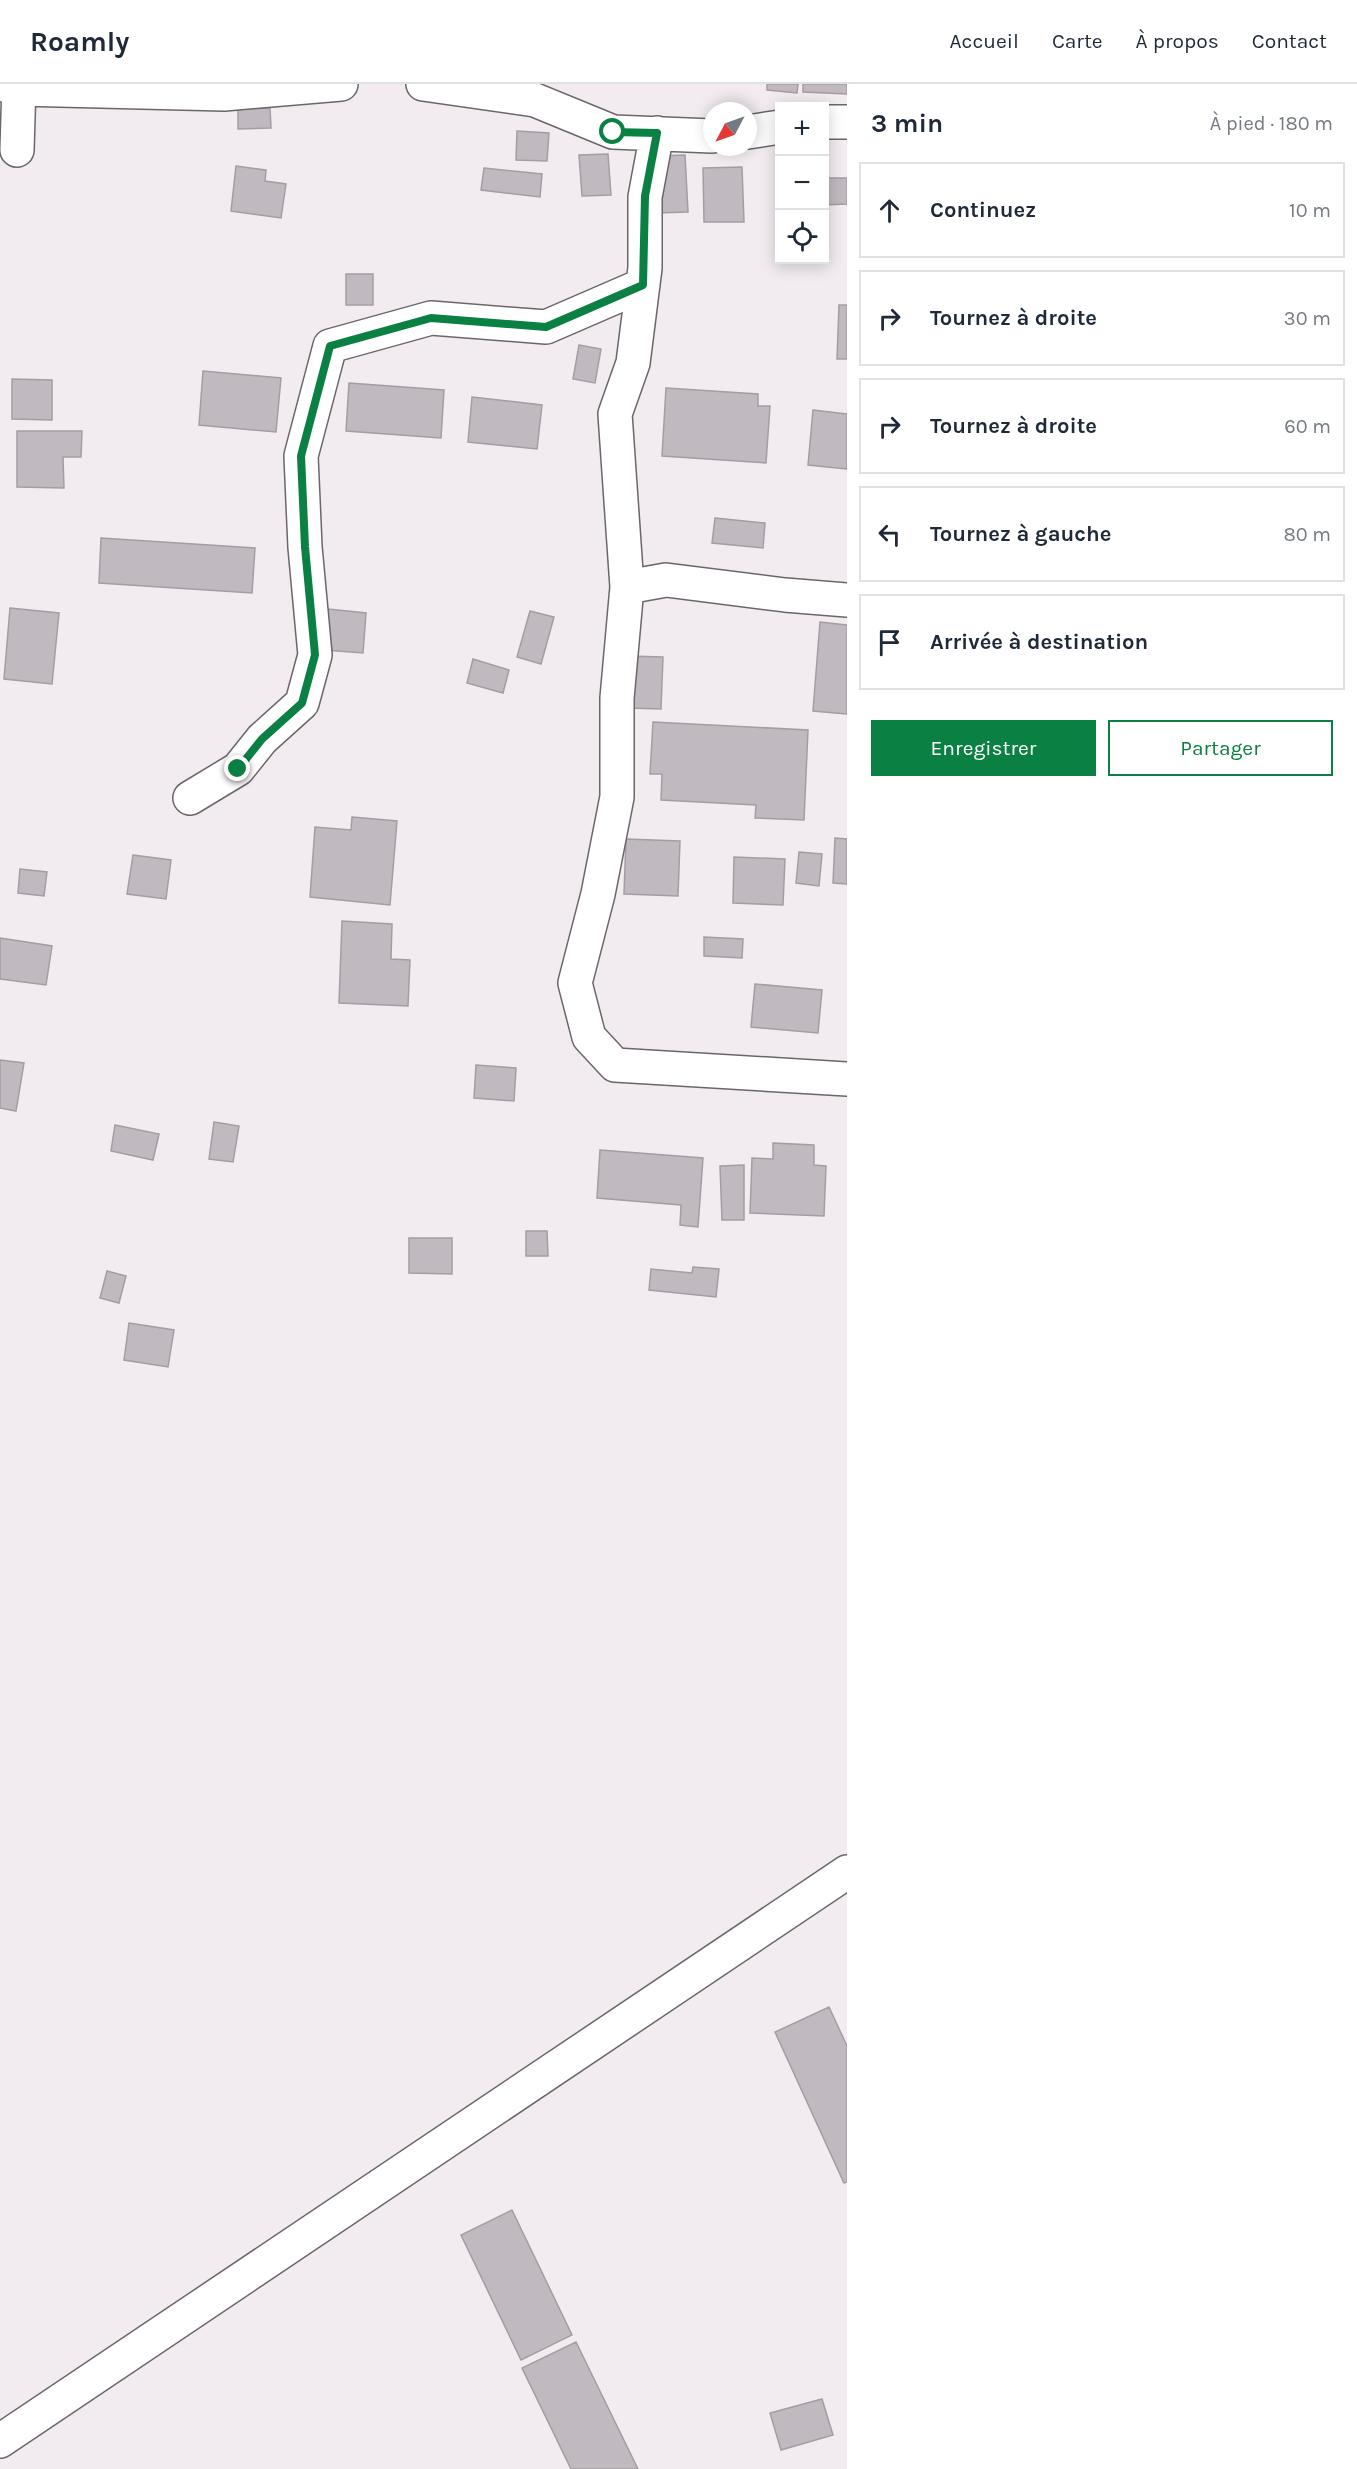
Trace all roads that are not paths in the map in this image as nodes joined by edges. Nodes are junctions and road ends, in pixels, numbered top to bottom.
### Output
1 (341, 84) edge
2 (423, 84) edge
3 (13, 86) edge
4 (829, 122) edge
5 (847, 122) edge
6 (775, 128) edge
7 (757, 131) edge
8 (657, 133) junction
9 (703, 136) edge
10 (17, 150) dead end
11 (643, 285) junction
12 (627, 587) junction
13 (847, 600) edge
14 (190, 798) dead end
15 (847, 1079) edge
16 (847, 1872) edge
17 (0, 2440) edge

1 - 3 street
2 - 8 street
3 - 10 street
4 - 5 street
6 - 7 street
8 - 9 street
8 - 11 street
11 - 12 street
11 - 14 street
12 - 13 street
12 - 15 street
16 - 17 street

